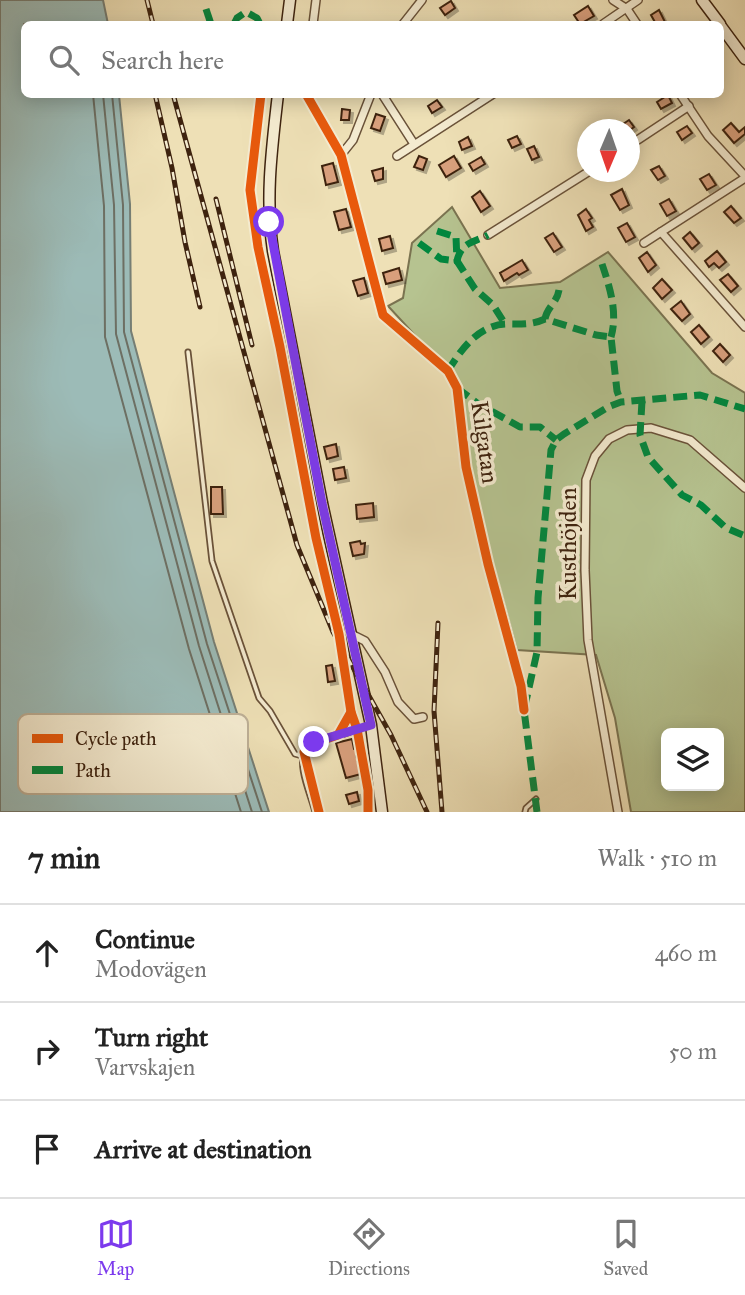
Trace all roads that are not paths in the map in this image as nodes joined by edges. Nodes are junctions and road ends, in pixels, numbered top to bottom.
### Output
1 (290, 0) edge
2 (316, 0) edge
3 (422, 0) edge
4 (613, 0) edge
5 (638, 0) edge
6 (702, 0) edge
7 (627, 9) junction
8 (287, 21) edge
9 (313, 21) edge
10 (405, 21) edge
11 (608, 21) edge
12 (635, 21) edge
13 (717, 21) edge
14 (724, 30) edge
15 (745, 59) edge
16 (278, 98) edge
17 (308, 98) edge
18 (369, 98) edge
19 (385, 98) edge
20 (487, 98) edge
21 (683, 98) edge
22 (688, 106) junction
23 (640, 138) edge
24 (414, 144) junction
25 (341, 155) junction
26 (397, 156) dead end
27 (745, 177) edge
28 (577, 179) edge
29 (662, 232) junction
30 (488, 235) dead end
31 (643, 243) dead end
32 (745, 327) edge
33 (188, 352) dead end
34 (745, 488) edge
35 (349, 633) junction
36 (524, 710) dead end
37 (423, 717) dead end
38 (371, 725) junction
39 (302, 757) junction
40 (536, 799) dead end
41 (315, 812) edge
42 (382, 812) edge
43 (525, 812) edge
44 (618, 812) edge

1 - 8 main road
2 - 9 street
3 - 10 street
4 - 7 street
5 - 7 street
6 - 13 main road
7 - 11 street
7 - 12 street
14 - 15 main road
16 - 35 main road
17 - 25 street, Kilgatan
18 - 25 street
19 - 24 street
20 - 24 street
21 - 22 street
22 - 23 street
22 - 27 street
24 - 26 street
25 - 36 street, Kilgatan
27 - 29 street
28 - 30 street
29 - 31 street
29 - 32 street
33 - 39 lane
34 - 44 street, Kusthöjden
35 - 37 street
35 - 38 main road
38 - 39 lane
38 - 42 main road
39 - 41 lane
40 - 43 lane

